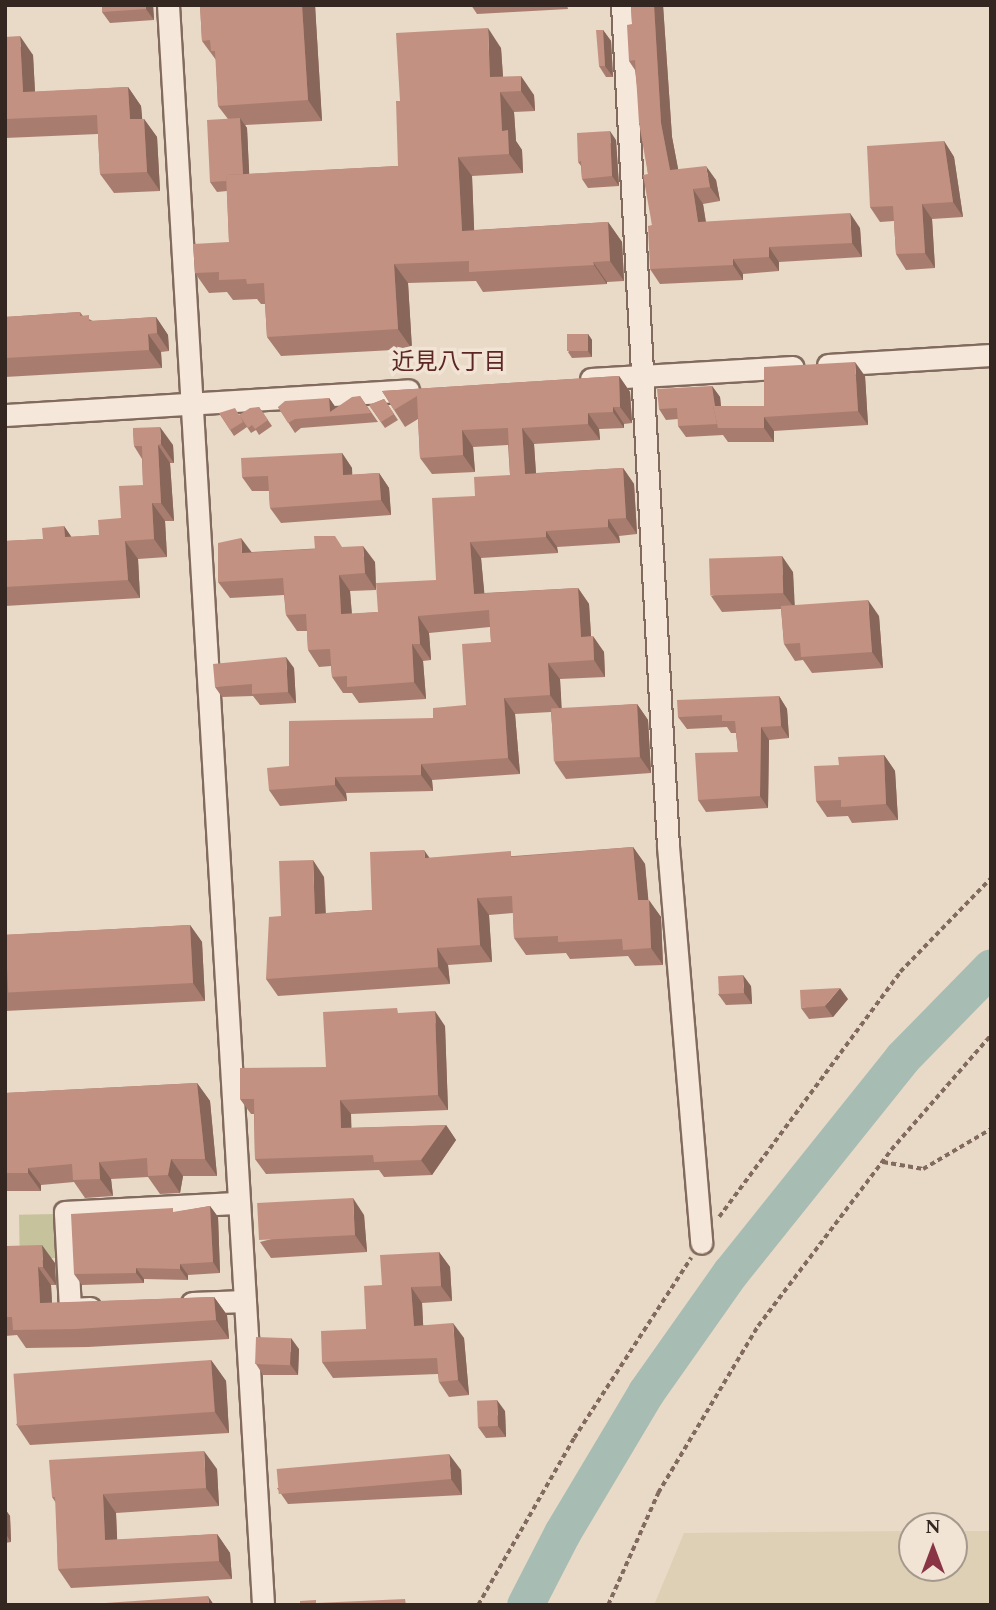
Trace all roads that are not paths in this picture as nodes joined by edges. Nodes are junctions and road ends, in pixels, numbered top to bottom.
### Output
1 (168, 5) edge
2 (622, 5) edge
3 (991, 355) edge
4 (642, 376) junction
5 (574, 380) edge
6 (424, 389) edge
7 (191, 403) junction
8 (5, 415) edge
9 (239, 1203) junction
10 (701, 1243) road end
11 (245, 1301) junction
12 (177, 1304) edge
13 (110, 1307) edge
14 (263, 1605) edge

1 - 7 street
2 - 4 street
3 - 4 street
4 - 5 street
4 - 10 street
6 - 7 street
7 - 8 street
7 - 9 street
9 - 11 street
9 - 13 street
11 - 12 street
11 - 14 street

